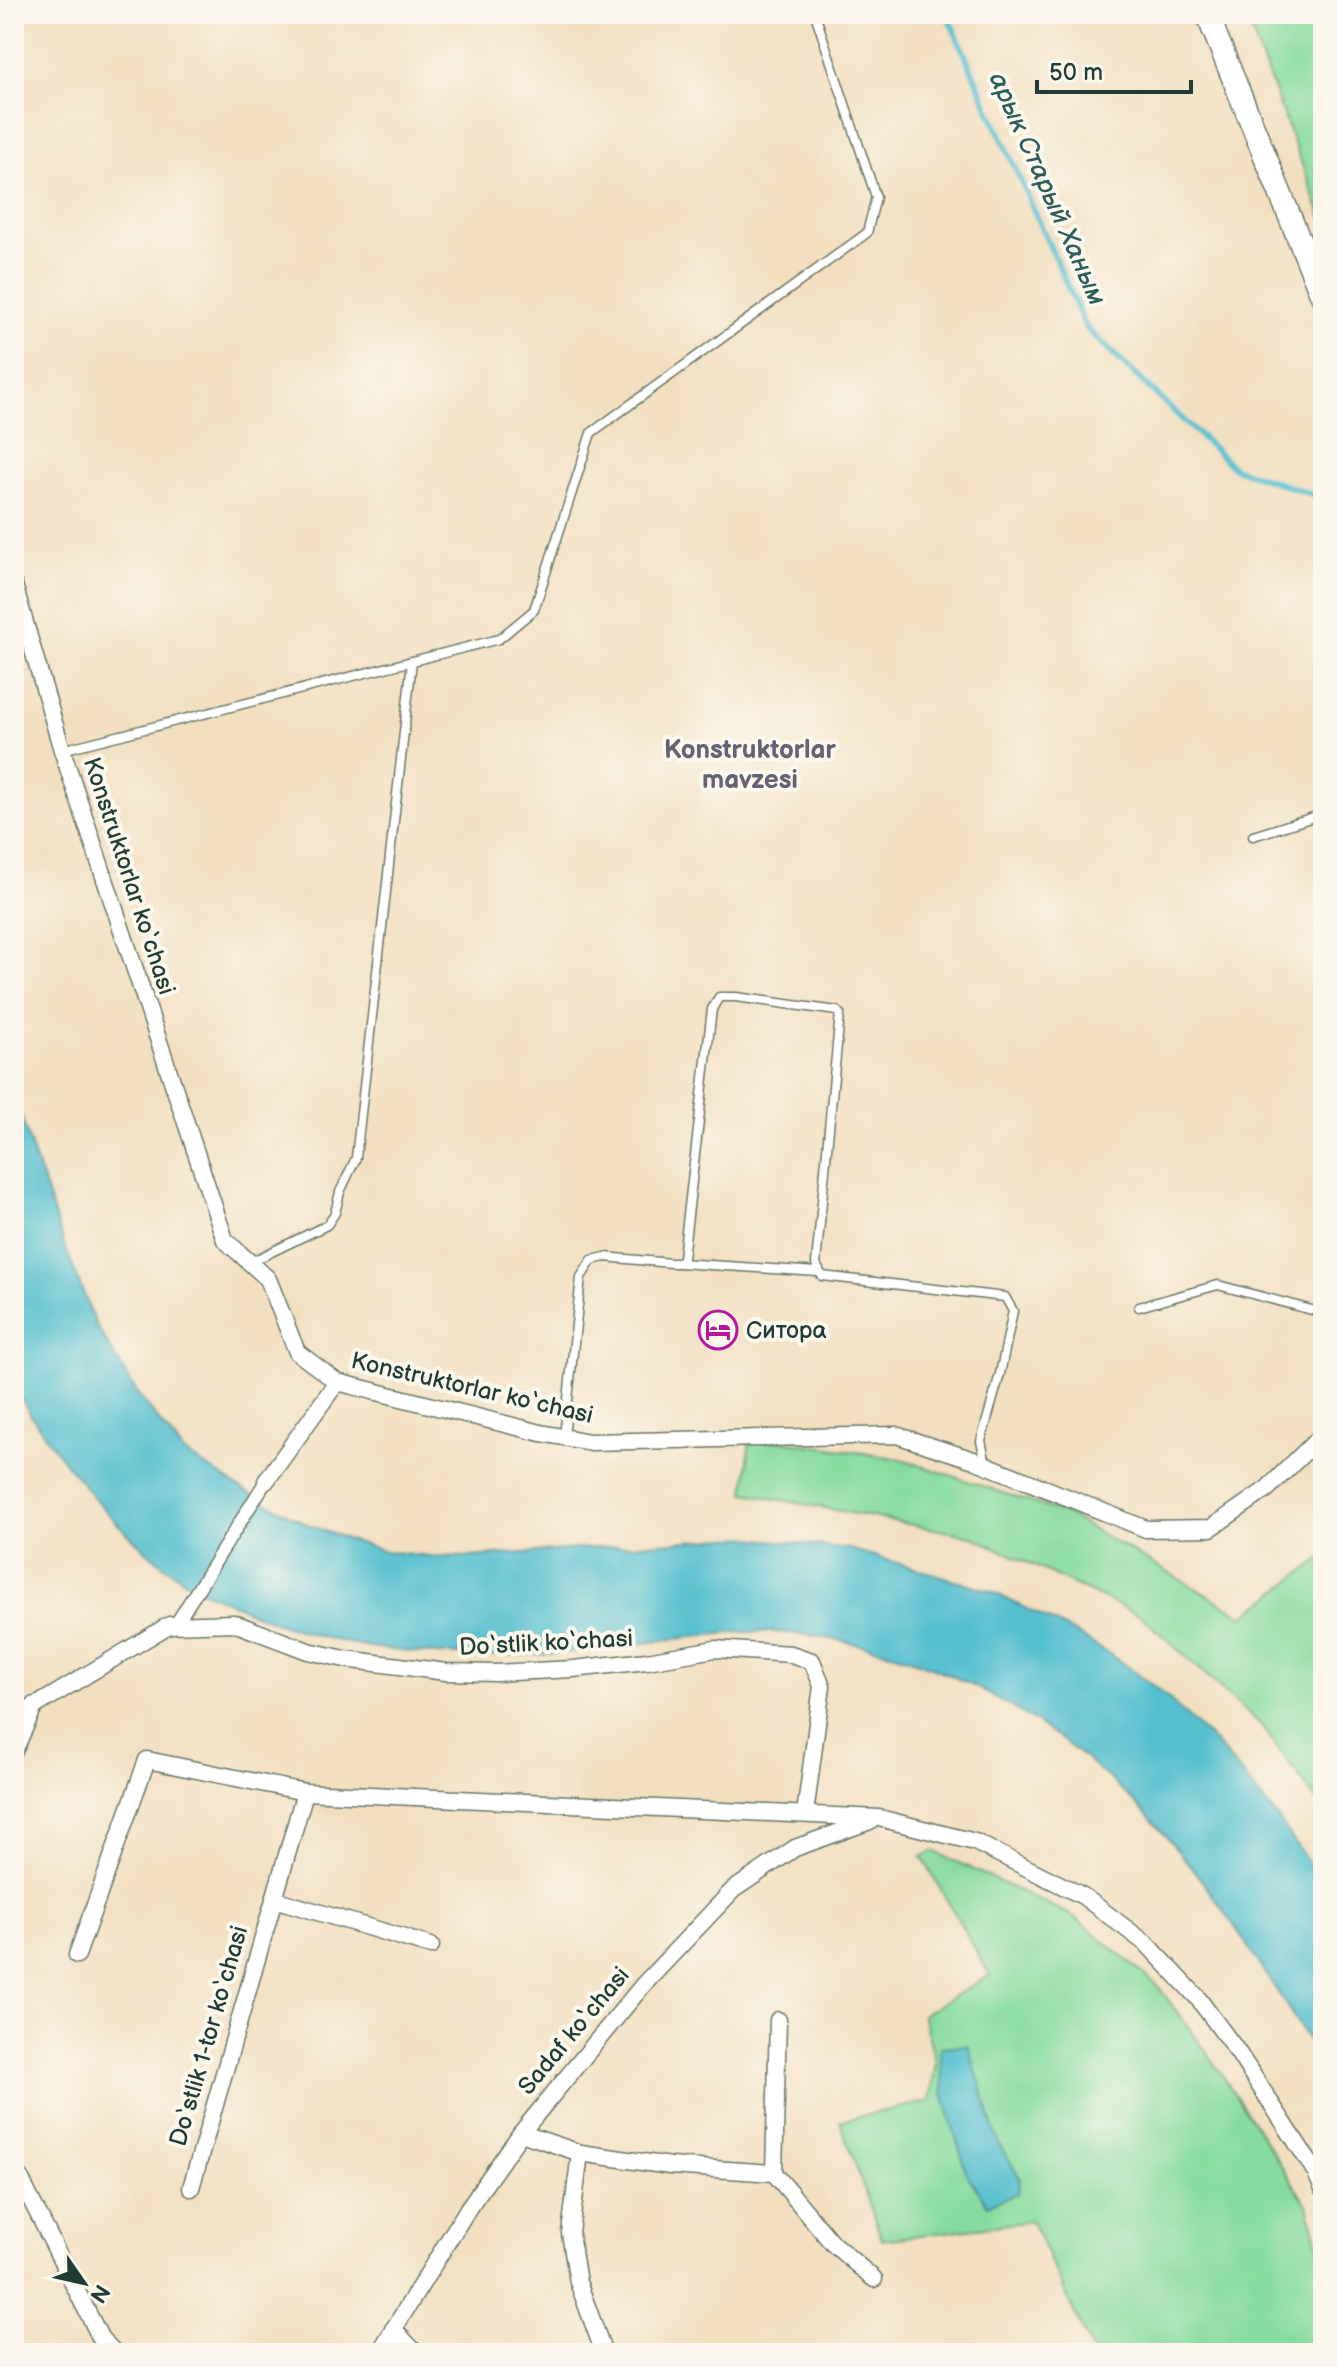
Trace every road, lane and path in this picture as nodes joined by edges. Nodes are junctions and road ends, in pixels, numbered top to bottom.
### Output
1 (815, 14) edge
2 (1207, 14) edge
3 (1323, 298) edge
4 (14, 585) edge
5 (412, 661) junction
6 (62, 750) junction
7 (1323, 814) edge
8 (1253, 836) dead end
9 (250, 1263) junction
10 (679, 1263) junction
11 (818, 1272) junction
12 (1139, 1307) dead end
13 (1323, 1313) edge
14 (337, 1382) junction
15 (1323, 1434) edge
16 (563, 1438) junction
17 (986, 1464) junction
18 (266, 1481) joint
19 (176, 1624) junction
20 (35, 1705) junction
21 (14, 1719) edge
22 (14, 1751) edge
23 (305, 1792) junction
24 (805, 1814) junction
25 (879, 1818) junction
26 (274, 1899) junction
27 (431, 1946) dead end
28 (77, 1955) dead end
29 (778, 2020) dead end
30 (521, 2133) junction
31 (580, 2153) junction
32 (14, 2166) edge
33 (774, 2173) junction
34 (191, 2188) dead end
35 (1323, 2189) edge
36 (874, 2279) dead end
37 (393, 2329) junction
38 (115, 2353) edge
39 (379, 2353) edge
40 (416, 2353) edge
41 (604, 2353) edge

1 - 5 lane
2 - 3 main road
4 - 6 street, Konstruktorlar ko‘chasi
5 - 6 lane
5 - 9 lane
6 - 9 street, Konstruktorlar ko‘chasi
7 - 8 lane
9 - 14 street, Konstruktorlar ko‘chasi
10 - 11 lane
10 - 11 lane
10 - 16 lane
11 - 17 lane
12 - 13 lane
14 - 16 street, Konstruktorlar ko‘chasi
14 - 18 street
15 - 17 street, Konstruktorlar ko‘chasi
16 - 17 street, Konstruktorlar ko‘chasi
18 - 19 street
19 - 20 street, Do‘stlik ko‘chasi
19 - 24 street, Do‘stlik ko‘chasi
20 - 21 street, Do‘stlik ko‘chasi
20 - 22 street
23 - 24 street
23 - 26 street, Do‘stlik 1-tor ko‘chasi
23 - 28 street
24 - 25 street
25 - 30 street, Sadaf ko‘chasi
25 - 35 street
26 - 27 street
26 - 34 street, Do‘stlik 1-tor ko‘chasi
29 - 33 street
30 - 31 street
30 - 37 street, Sadaf ko‘chasi
31 - 33 street
31 - 41 street
32 - 38 street
33 - 36 street
37 - 39 street, Sadaf ko‘chasi
37 - 40 street

